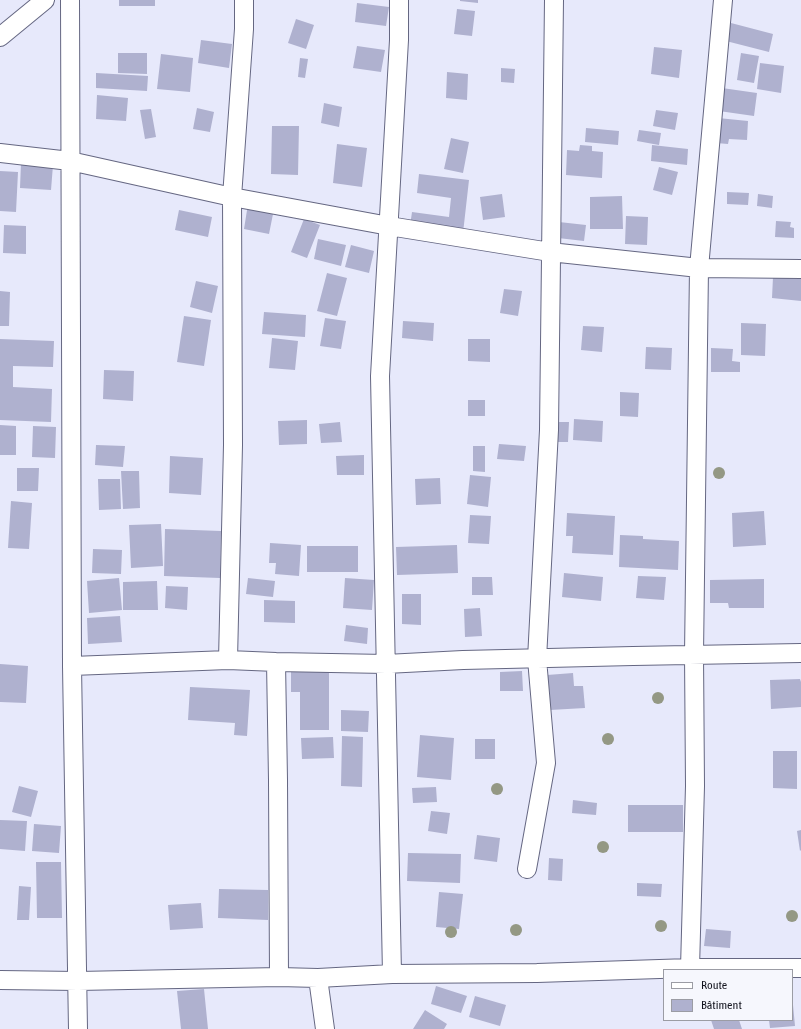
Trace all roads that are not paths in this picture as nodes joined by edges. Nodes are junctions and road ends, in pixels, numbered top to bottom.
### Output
1 (45, 0) edge
2 (70, 0) edge
3 (244, 0) edge
4 (399, 0) edge
5 (554, 0) edge
6 (723, 0) edge
7 (0, 37) edge
8 (0, 153) edge
9 (70, 161) junction
10 (232, 197) junction
11 (389, 226) junction
12 (550, 252) junction
13 (699, 268) junction
14 (801, 269) edge
15 (801, 653) edge
16 (694, 654) junction
17 (537, 659) junction
18 (228, 660) junction
19 (276, 662) junction
20 (386, 664) junction
21 (72, 666) junction
22 (527, 869) dead end
23 (690, 968) junction
24 (801, 968) edge
25 (392, 974) junction
26 (279, 977) junction
27 (318, 978) junction
28 (0, 980) edge
29 (78, 981) junction
30 (78, 1029) edge
31 (325, 1029) edge

1 - 7 street
2 - 9 street
3 - 10 street
4 - 11 street
5 - 12 street
6 - 13 street
8 - 9 street
9 - 10 street
9 - 21 street
10 - 11 street
10 - 18 street
11 - 12 street
11 - 20 street
12 - 13 street
12 - 17 street
13 - 14 street
13 - 16 street
15 - 16 street
16 - 17 street
16 - 23 street
17 - 20 street
17 - 22 street
18 - 19 street
18 - 21 street
19 - 20 street
19 - 26 street
20 - 25 street
21 - 29 street
23 - 24 street
23 - 25 street
25 - 27 street
26 - 27 street
26 - 29 street
27 - 31 street
28 - 29 street
29 - 30 street

